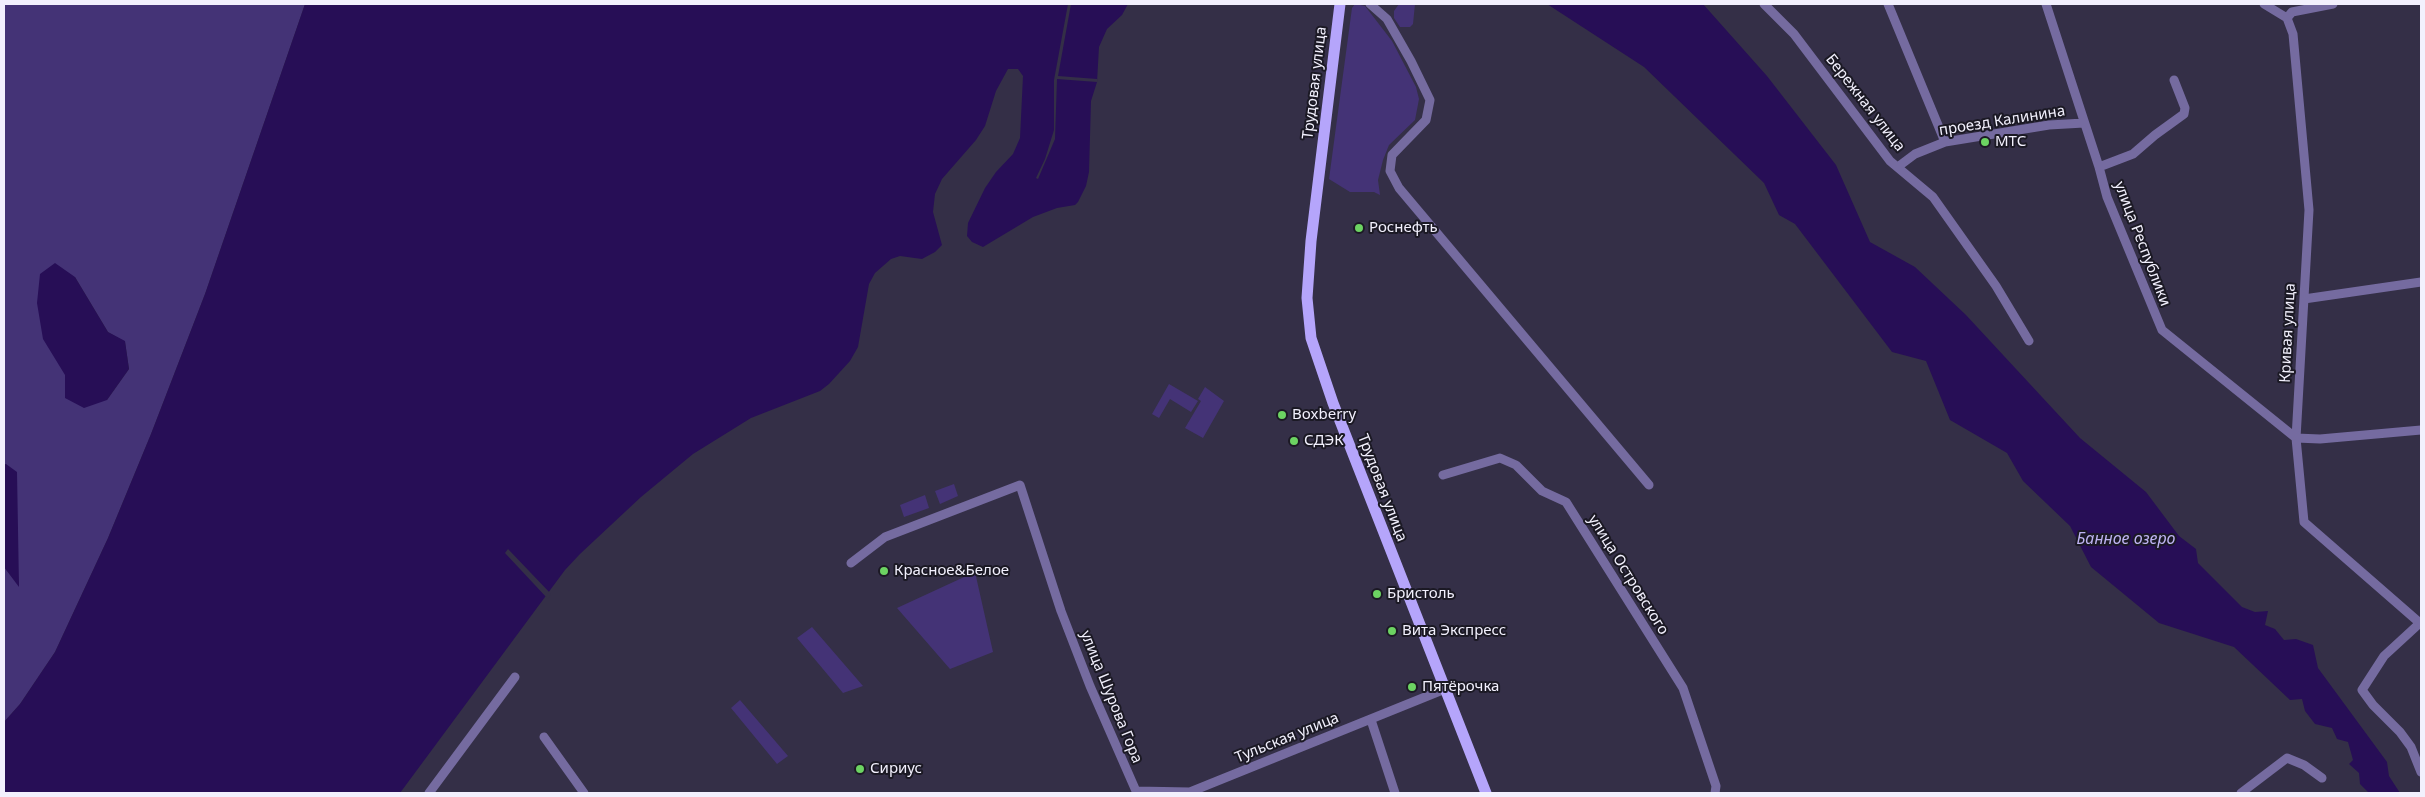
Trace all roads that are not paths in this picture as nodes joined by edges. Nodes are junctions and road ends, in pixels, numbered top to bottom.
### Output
1 (1340, 4) edge
2 (1370, 4) edge
3 (1764, 4) edge
4 (1888, 4) edge
5 (2046, 4) edge
6 (2264, 4) edge
7 (2334, 4) edge
8 (2287, 18) junction
9 (2174, 80) dead end
10 (2084, 123) junction
11 (1945, 142) junction
12 (1900, 166) junction
13 (2099, 166) junction
14 (2421, 282) edge
15 (2304, 299) junction
16 (2029, 341) dead end
17 (2421, 430) edge
18 (2296, 438) junction
19 (1443, 475) dead end
20 (1649, 485) dead end
21 (851, 563) dead end
22 (2421, 623) edge
23 (515, 677) dead end
24 (1445, 689) junction
25 (1371, 720) junction
26 (544, 737) dead end
27 (2421, 772) edge
28 (2322, 778) dead end
29 (1135, 792) edge
30 (429, 793) edge
31 (584, 793) edge
32 (1395, 793) edge
33 (1486, 793) edge
34 (1715, 793) edge
35 (2241, 793) edge

1 - 24 main road, Трудовая улица
2 - 20 street
3 - 12 street, Бережная улица
4 - 11 street
5 - 10 street, улица Республики
6 - 8 street
7 - 8 street
8 - 15 street, Кривая улица
9 - 13 street
10 - 11 street, проезд Калинина
10 - 13 street, улица Республики
11 - 12 street, проезд Калинина
12 - 16 street, Бережная улица
13 - 18 street, улица Республики
14 - 15 street
15 - 18 street, Кривая улица
17 - 18 street
18 - 22 street, Кривая улица
19 - 34 street, улица Островского
21 - 29 street, улица Шурова Гора
22 - 27 street
23 - 30 street
24 - 25 street, Тульская улица
24 - 33 main road, Трудовая улица
25 - 29 street, Тульская улица
25 - 32 street
26 - 31 street
28 - 35 street

